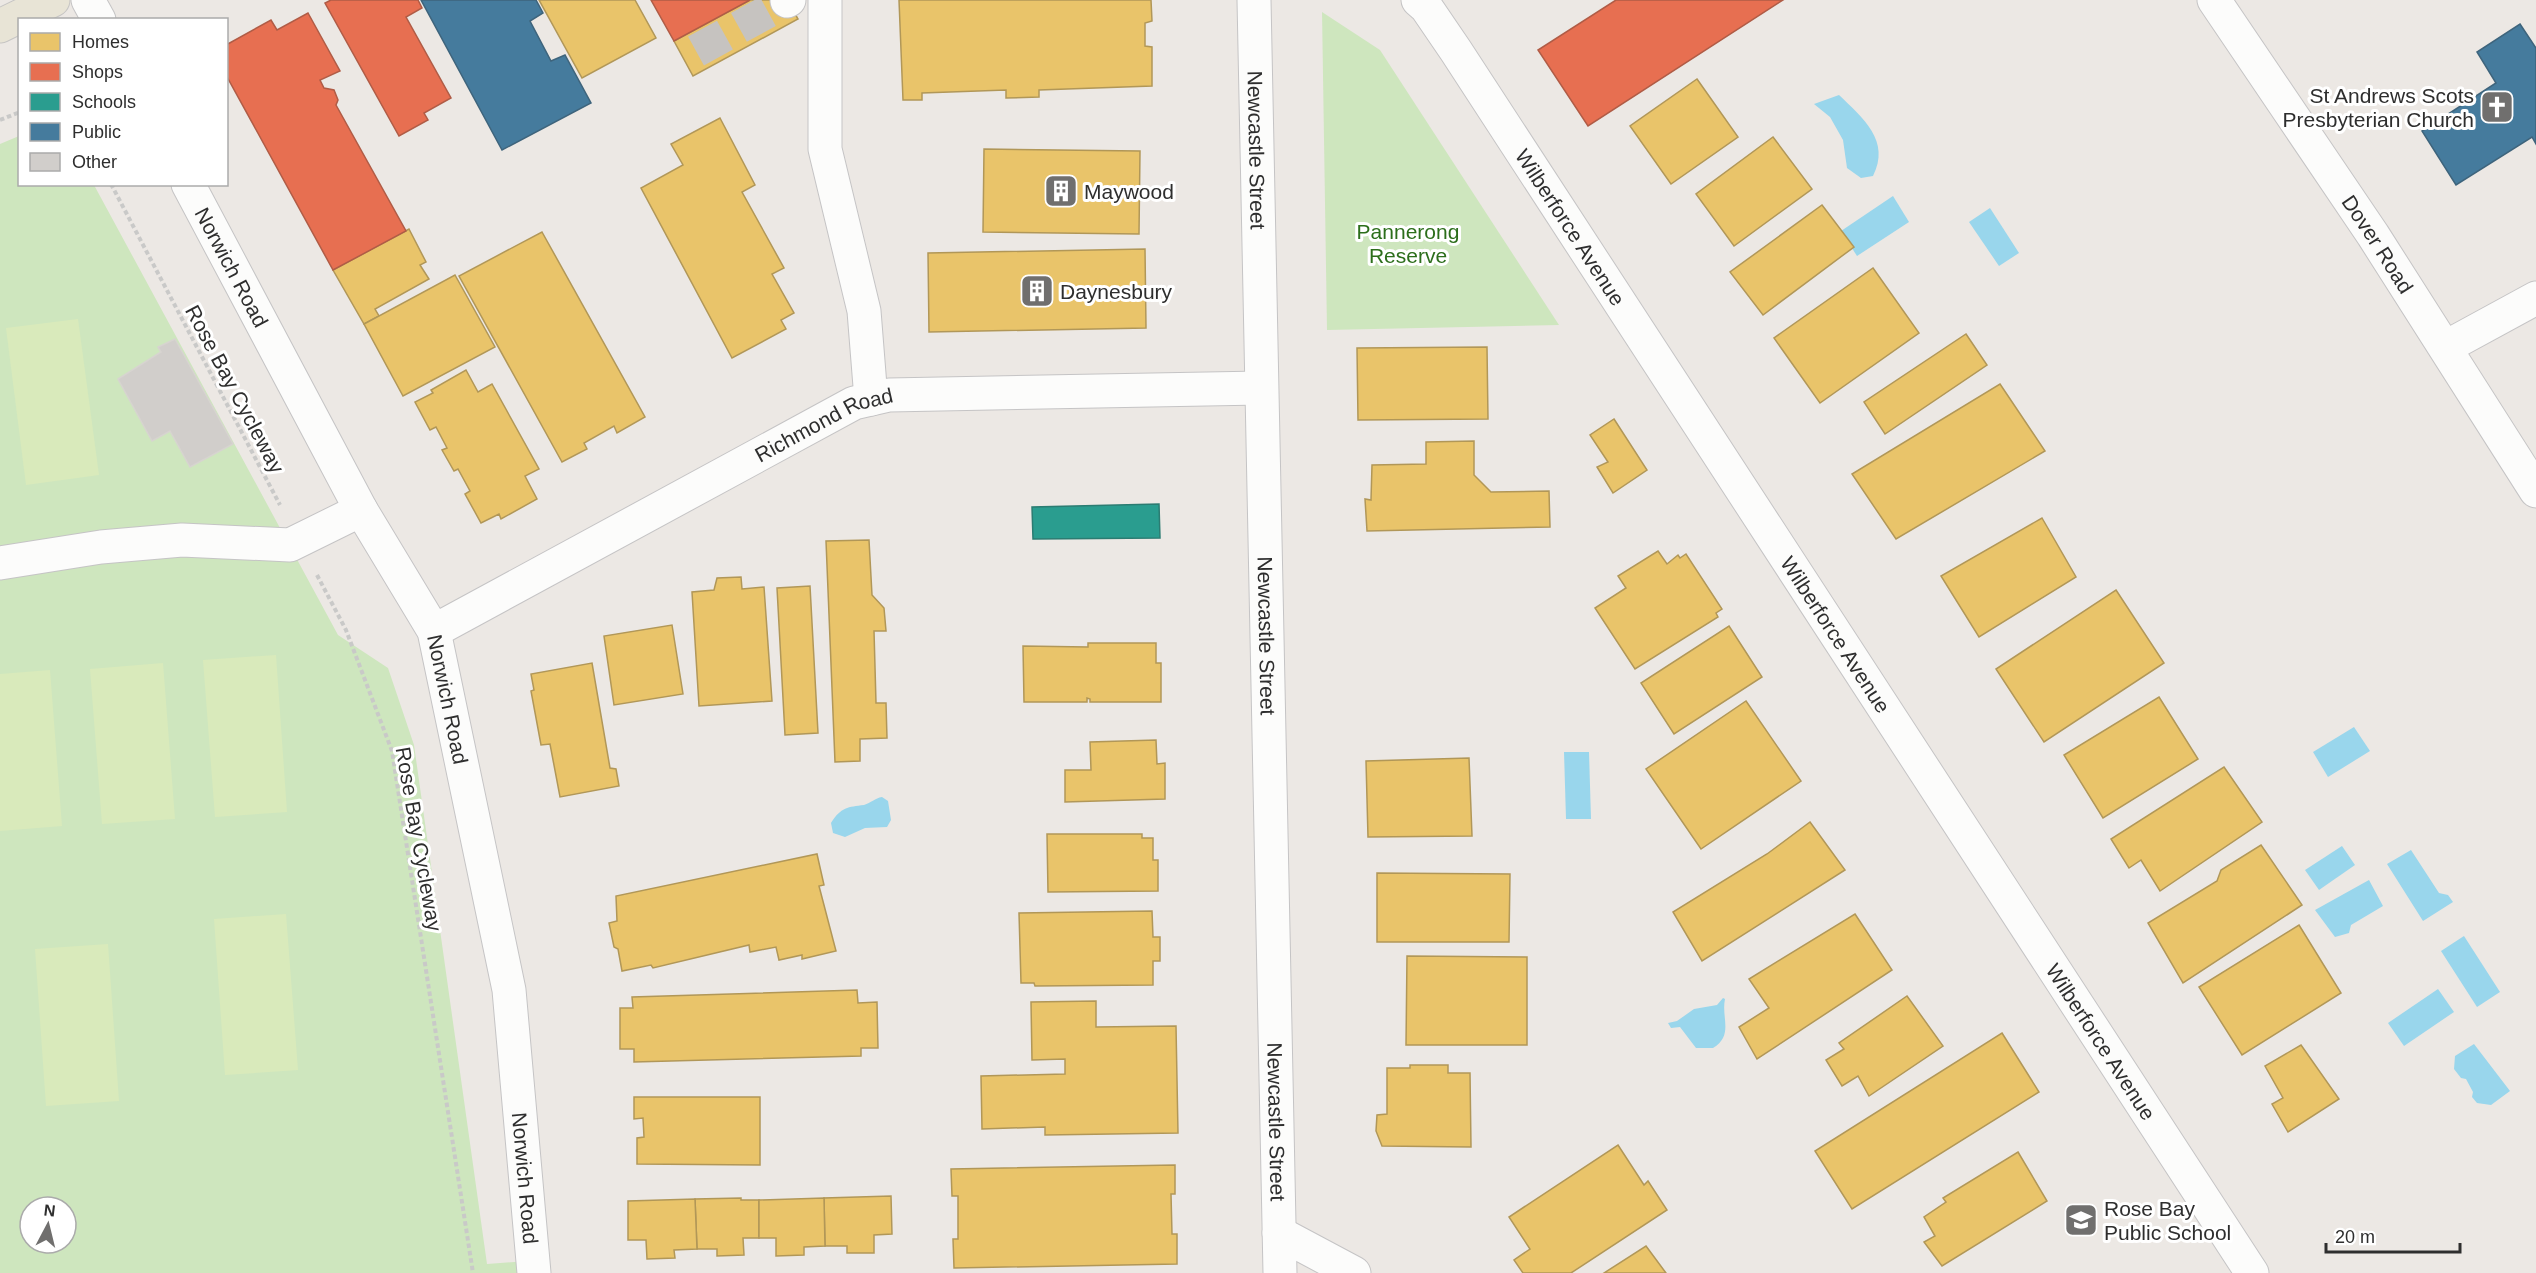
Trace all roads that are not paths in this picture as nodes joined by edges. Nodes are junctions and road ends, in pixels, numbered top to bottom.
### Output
1 (53, 0) edge
2 (88, 0) edge
3 (825, 0) edge
4 (1254, 0) edge
5 (1418, 0) edge
6 (2214, 0) edge
7 (98, 18) edge
8 (0, 26) edge
9 (189, 186) edge
10 (2536, 298) edge
11 (2446, 347) junction
12 (1261, 388) junction
13 (871, 399) junction
14 (2536, 491) edge
15 (361, 510) junction
16 (0, 563) edge
17 (434, 631) junction
18 (1279, 1233) junction
19 (534, 1273) edge
20 (1280, 1273) edge
21 (1354, 1273) edge
22 (2252, 1273) edge

1 - 8 main road
2 - 7 street
3 - 13 street
4 - 12 street, Newcastle Street
5 - 22 street, Wilberforce Avenue
6 - 11 street, Dover Road
9 - 15 street, Norwich Road
10 - 11 street
11 - 14 street, Dover Road
12 - 13 street, Richmond Road
12 - 18 street, Newcastle Street
13 - 17 street, Richmond Road
15 - 16 street
15 - 17 street, Norwich Road
17 - 19 street, Norwich Road
18 - 20 street, Newcastle Street
18 - 21 street

